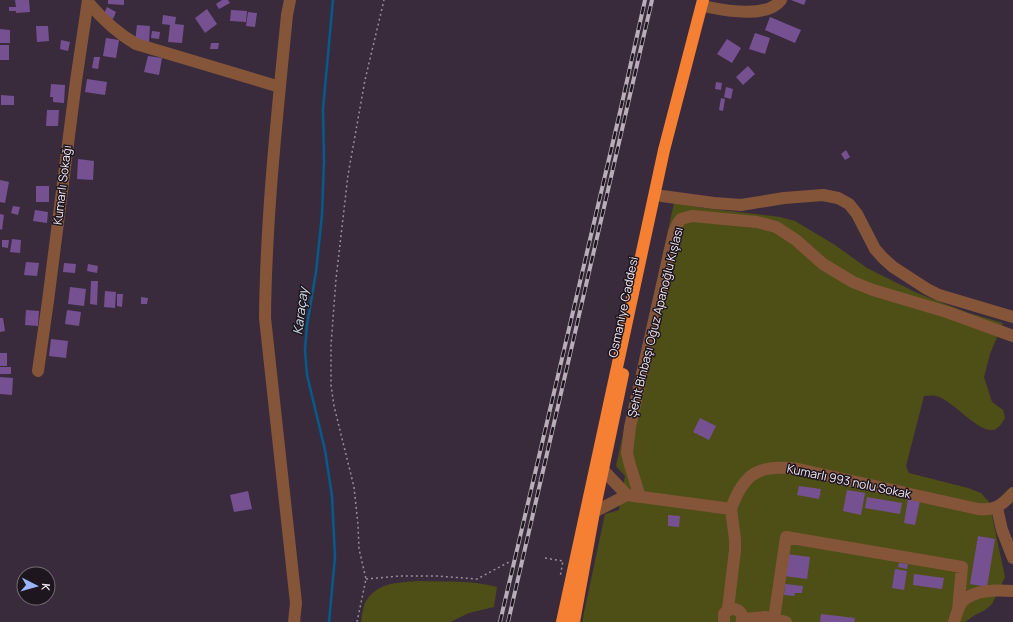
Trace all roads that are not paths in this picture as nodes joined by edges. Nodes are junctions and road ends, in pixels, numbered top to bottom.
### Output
1 (290, 0) edge
2 (781, 0) edge
3 (88, 1) edge
4 (706, 2) edge
5 (280, 86) junction
6 (662, 196) junction
7 (1013, 317) edge
8 (1013, 336) edge
9 (38, 371) dead end
10 (603, 470) junction
11 (1013, 493) edge
12 (626, 495) junction
13 (640, 497) junction
14 (997, 508) junction
15 (731, 509) junction
16 (594, 512) junction
17 (1013, 558) edge
18 (1013, 591) edge
19 (728, 609) junction
20 (958, 610) junction
21 (774, 619) junction
22 (742, 620) edge
23 (294, 622) edge
24 (562, 622) edge
25 (574, 622) edge
26 (724, 622) edge
27 (786, 622) edge
28 (954, 622) edge

1 - 5 street
2 - 4 street
3 - 5 street
3 - 9 street, Kumarlı Sokağı
4 - 6 highway, Osmaniye Caddesi
4 - 24 highway
5 - 23 street
6 - 7 street
6 - 10 highway, Osmaniye Caddesi
8 - 13 street, Şehit Binbaşı Oğuz Apanoğlu Kışlası
10 - 12 street
10 - 16 highway, Osmaniye Caddesi
11 - 14 street
12 - 13 street
12 - 16 street
13 - 15 street
14 - 15 street, Kumarlı 993 nolu Sokak
14 - 17 street
15 - 19 street
16 - 25 highway, Osmaniye Caddesi
18 - 20 street
19 - 22 street
19 - 26 street
20 - 21 street
20 - 28 street
21 - 22 street
21 - 27 street

